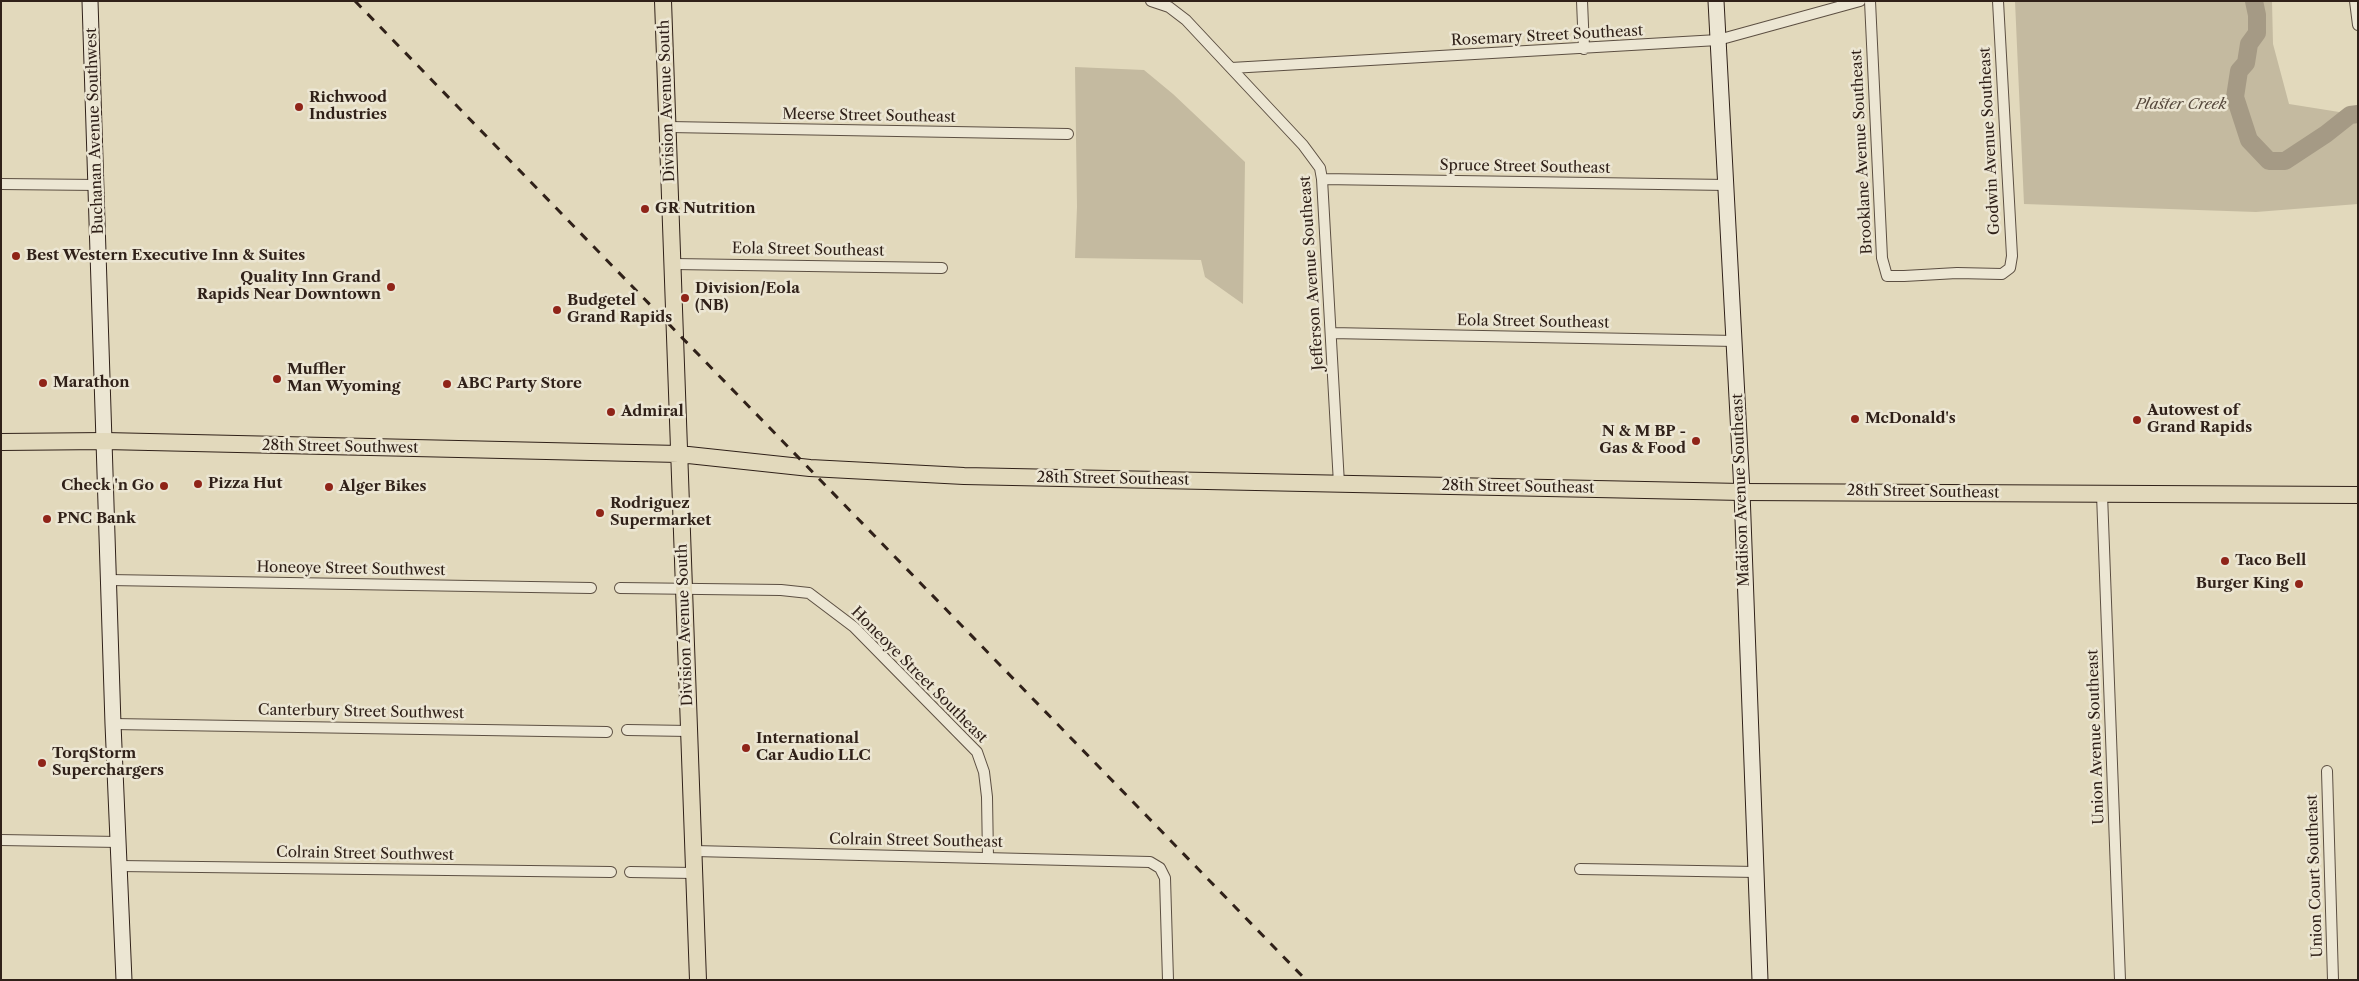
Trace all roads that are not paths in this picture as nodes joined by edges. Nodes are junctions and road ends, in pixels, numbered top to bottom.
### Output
1 (90, 1) edge
2 (663, 1) edge
3 (1151, 1) edge
4 (1582, 1) edge
5 (1716, 1) edge
6 (1860, 1) edge
7 (1870, 1) edge
8 (1998, 1) edge
9 (2355, 1) edge
10 (1170, 4) edge
11 (2358, 24) edge
12 (1718, 40) junction
13 (1584, 49) junction
14 (1231, 68) junction
15 (669, 127) junction
16 (1068, 134) dead end
17 (1322, 179) junction
18 (1, 184) edge
19 (97, 185) junction
20 (1727, 185) junction
21 (674, 264) junction
22 (942, 268) dead end
23 (2002, 274) joint
24 (1331, 333) junction
25 (1735, 341) junction
26 (1, 442) edge
27 (105, 442) junction
28 (679, 454) junction
29 (1338, 484) junction
30 (1742, 492) junction
31 (2102, 494) junction
32 (2358, 495) edge
33 (109, 580) junction
34 (591, 588) dead end
35 (620, 588) dead end
36 (683, 590) junction
37 (113, 724) junction
38 (627, 730) dead end
39 (689, 731) junction
40 (608, 732) dead end
41 (2326, 771) dead end
42 (1, 840) edge
43 (118, 842) junction
44 (694, 851) junction
45 (988, 857) junction
46 (119, 866) junction
47 (1580, 870) dead end
48 (610, 872) dead end
49 (630, 872) dead end
50 (1756, 872) junction
51 (694, 873) junction
52 (124, 980) edge
53 (698, 980) edge
54 (1168, 980) edge
55 (1760, 980) edge
56 (2120, 980) edge
57 (2333, 980) edge

1 - 19 street, Buchanan Avenue Southwest
2 - 15 main road, Division Avenue South
3 - 10 street
4 - 13 street
5 - 12 street, Madison Avenue Southeast
6 - 12 street, Rosemary Street Southeast
7 - 23 street, Brooklane Avenue Southeast
8 - 23 street, Godwin Avenue Southeast
9 - 11 street
10 - 14 street, Jefferson Avenue Southeast
12 - 13 street, Rosemary Street Southeast
12 - 20 street, Madison Avenue Southeast
13 - 14 street, Rosemary Street Southeast
14 - 17 street, Jefferson Avenue Southeast
15 - 16 street, Meerse Street Southeast
15 - 21 main road, Division Avenue South
17 - 20 street, Spruce Street Southeast
17 - 24 street, Jefferson Avenue Southeast
18 - 19 street
19 - 27 street, Buchanan Avenue Southwest
20 - 25 street, Madison Avenue Southeast
21 - 22 street, Eola Street Southeast
21 - 28 main road, Division Avenue South
24 - 25 street, Eola Street Southeast
24 - 29 street, Jefferson Avenue Southeast
25 - 30 street, Madison Avenue Southeast
26 - 27 main road, 28th Street Southwest
27 - 28 main road, 28th Street Southwest
27 - 33 street, Buchanan Avenue Southwest
28 - 29 main road, 28th Street Southeast
28 - 36 main road, Division Avenue South
29 - 30 main road, 28th Street Southeast
30 - 31 main road, 28th Street Southeast
30 - 50 street, Madison Avenue Southeast
31 - 32 main road, 28th Street Southeast
31 - 56 street, Union Avenue Southeast
33 - 34 street, Honeoye Street Southwest
33 - 37 street, Buchanan Avenue Southwest
35 - 36 street
36 - 39 main road, Division Avenue South
36 - 45 street, Honeoye Street Southeast
37 - 40 street, Canterbury Street Southwest
37 - 43 street, Buchanan Avenue Southwest
38 - 39 street
39 - 44 main road, Division Avenue South
41 - 57 street, Union Court Southeast
42 - 43 street
43 - 46 street, Buchanan Avenue Southwest
44 - 45 street, Colrain Street Southeast
44 - 51 main road, Division Avenue South
45 - 54 street, Colrain Street Southeast
46 - 48 street, Colrain Street Southwest
46 - 52 street, Buchanan Avenue Southwest
47 - 50 street
49 - 51 street
50 - 55 street, Madison Avenue Southeast
51 - 53 main road, Division Avenue South

